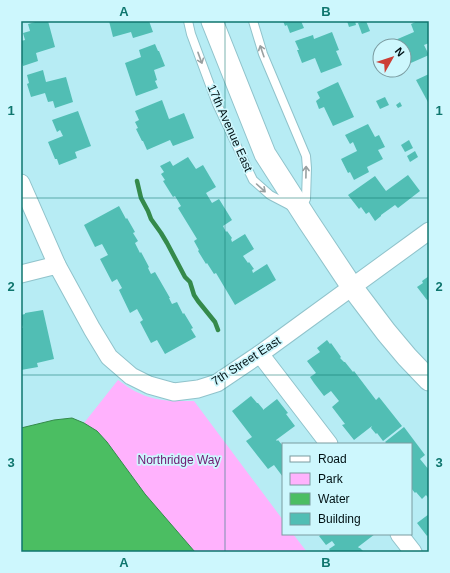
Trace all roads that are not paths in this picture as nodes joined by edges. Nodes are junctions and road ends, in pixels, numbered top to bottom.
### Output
1 (188, 21) edge
2 (212, 21) edge
3 (253, 21) edge
4 (21, 183) edge
5 (301, 210) junction
6 (429, 231) edge
7 (57, 265) junction
8 (21, 274) edge
9 (352, 287) junction
10 (260, 354) junction
11 (429, 380) edge
12 (328, 443) edge
13 (400, 535) edge
14 (413, 552) edge

1 -> 5 lane, 17th Avenue East
2 - 5 street, 17th Avenue East
5 -> 3 lane
4 - 7 street, 7th Street East
5 - 9 street, 17th Avenue East
6 - 9 street, 7th Street East
7 - 8 street
7 - 10 street, 7th Street East
9 - 10 street, 7th Street East
9 - 11 street, 17th Avenue East
10 - 12 street
13 - 14 street

